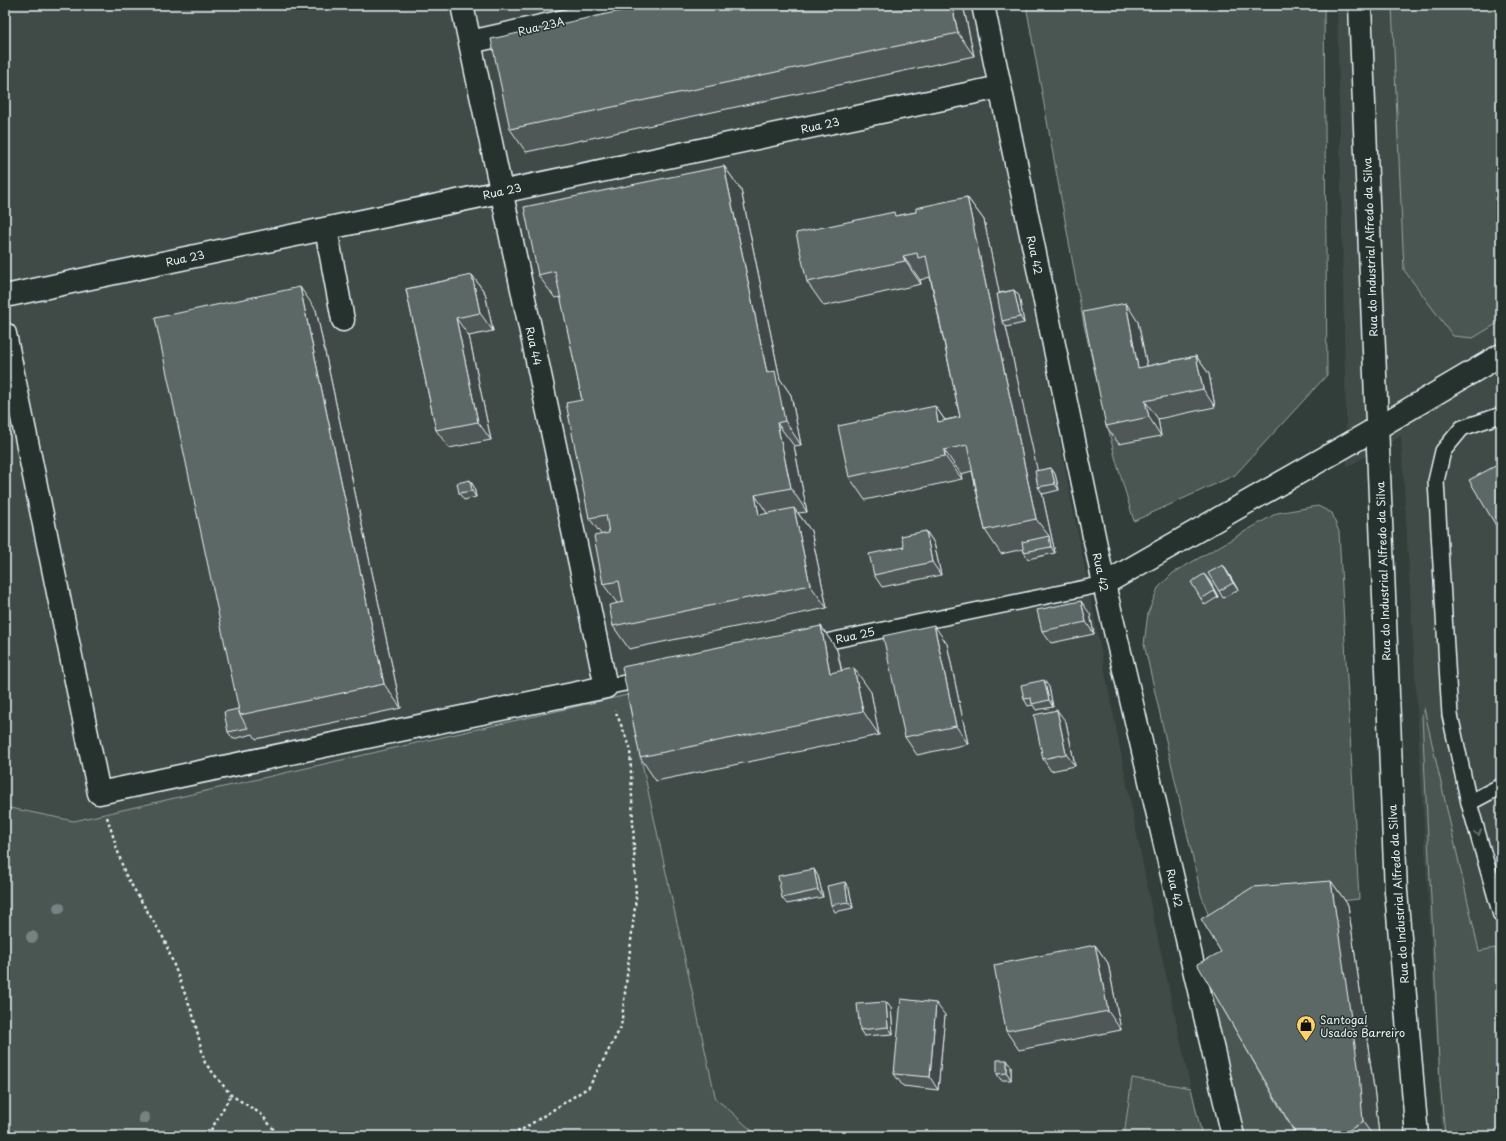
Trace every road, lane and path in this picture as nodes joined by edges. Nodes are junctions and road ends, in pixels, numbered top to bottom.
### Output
1 (462, 5) edge
2 (636, 5) edge
3 (983, 5) edge
4 (1360, 5) edge
5 (470, 42) junction
6 (1000, 87) junction
7 (501, 192) junction
8 (326, 229) junction
9 (5, 296) edge
10 (343, 320) dead end
11 (5, 334) edge
12 (1501, 355) edge
13 (1501, 415) edge
14 (1377, 428) junction
15 (1104, 584) junction
16 (800, 647) edge
17 (660, 676) edge
18 (606, 687) junction
19 (1501, 786) edge
20 (99, 793) junction
21 (1469, 803) junction
22 (1501, 915) edge
23 (231, 1095) junction
24 (209, 1136) edge
25 (279, 1136) edge
26 (512, 1136) edge
27 (1233, 1136) edge
28 (1417, 1136) edge

1 - 5 street, Rua 44
2 - 5 street, Rua 23A
3 - 6 street, Rua 42
4 - 14 street, Rua do Industrial Alfredo da Silva
5 - 7 street, Rua 44
6 - 7 street, Rua 23
6 - 15 street, Rua 42
7 - 8 street, Rua 23
7 - 18 street, Rua 44
8 - 9 street, Rua 23
8 - 10 street
11 - 20 street
12 - 14 street
13 - 21 lane
14 - 15 street
14 - 28 street, Rua do Industrial Alfredo da Silva
15 - 16 lane, Rua 25
15 - 27 street, Rua 42
17 - 18 lane
18 - 20 street
18 - 26 path
19 - 21 lane
20 - 23 path
21 -> 22 lane
23 - 24 path
23 - 25 path

